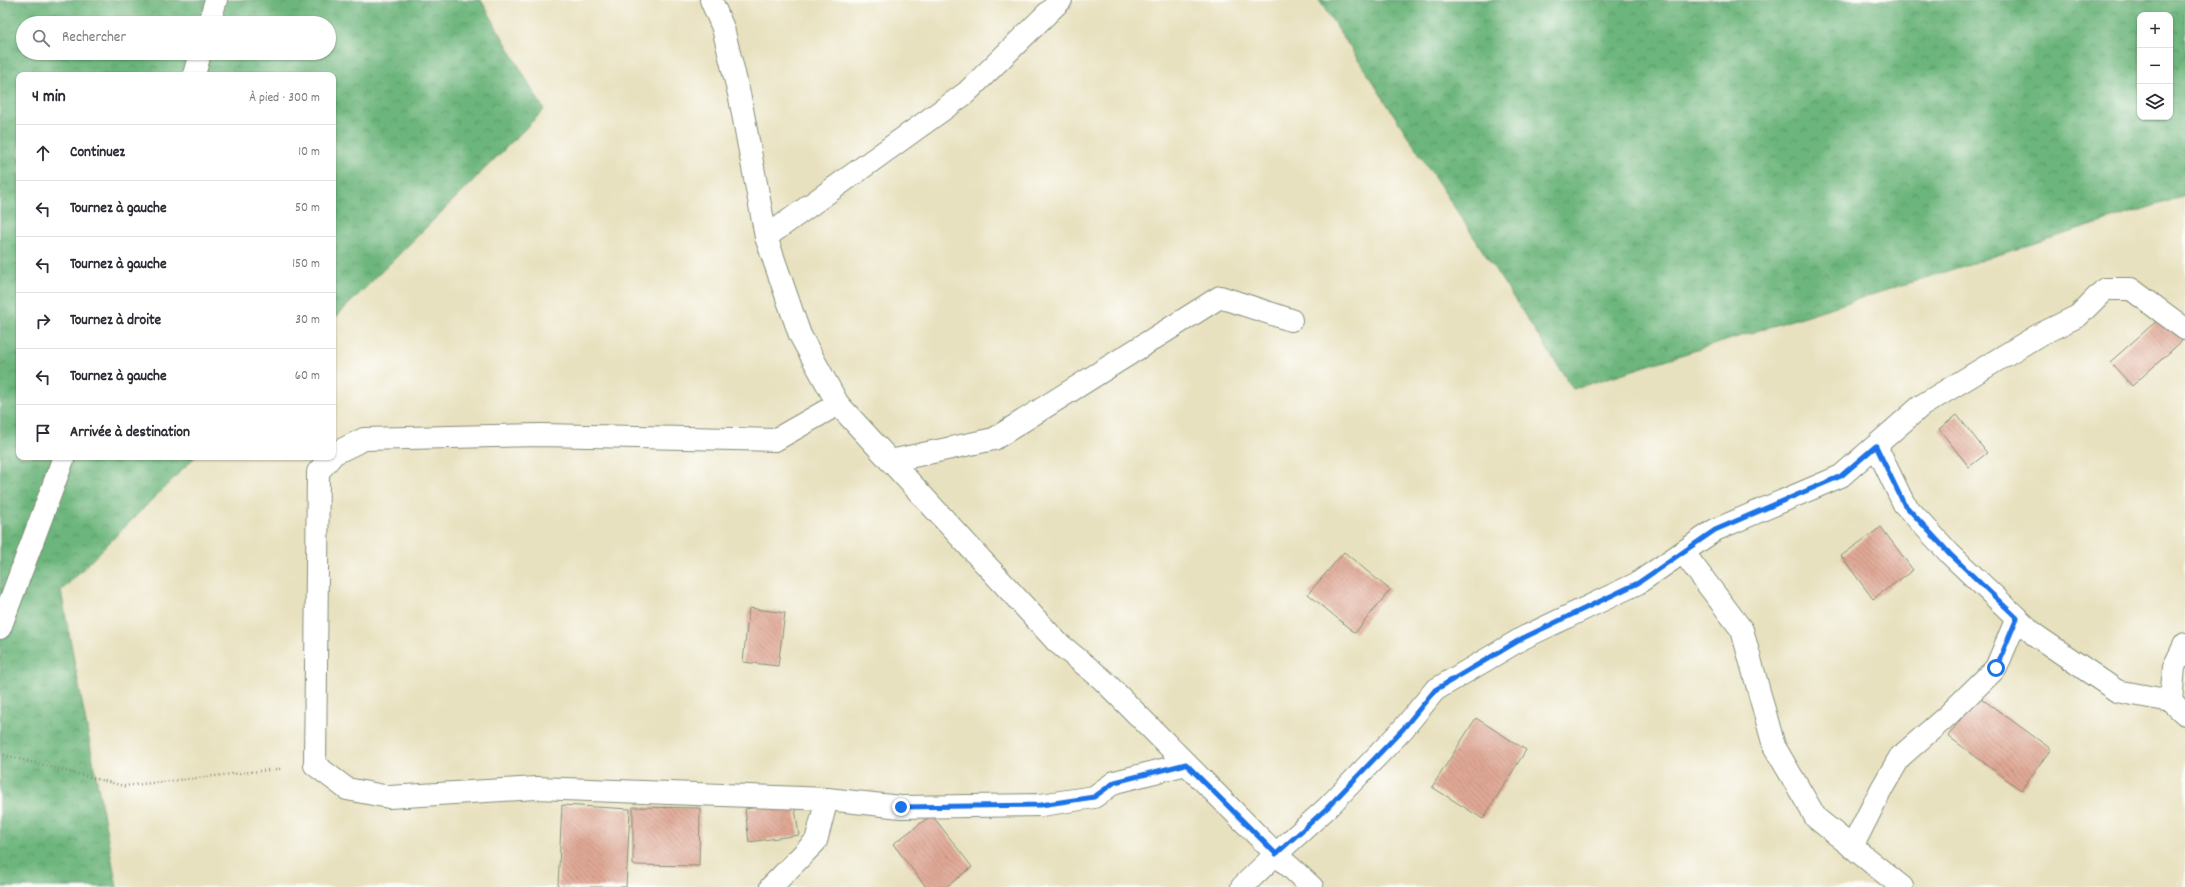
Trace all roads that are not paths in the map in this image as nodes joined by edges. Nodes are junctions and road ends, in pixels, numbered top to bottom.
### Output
1 (216, 0) edge
2 (711, 0) edge
3 (1061, 0) edge
4 (211, 16) edge
5 (198, 60) edge
6 (195, 72) edge
7 (766, 237) junction
8 (1291, 320) dead end
9 (2185, 329) edge
10 (838, 404) junction
11 (1876, 446) junction
12 (336, 453) edge
13 (63, 460) edge
14 (328, 460) edge
15 (890, 461) junction
16 (1683, 552) junction
17 (2017, 618) junction
18 (0, 628) edge
19 (2185, 644) edge
20 (2178, 707) edge
21 (1186, 764) junction
22 (828, 799) junction
23 (1852, 847) junction
24 (1276, 854) junction
25 (772, 887) edge
26 (1242, 887) edge
27 (1312, 887) edge
28 (1902, 887) edge

1 - 4 street
2 - 7 street
3 - 7 street
5 - 6 street
7 - 10 street
8 - 15 street
9 - 11 street
10 - 12 street
10 - 15 street
11 - 16 street
11 - 17 street
13 - 18 street
14 - 22 street
15 - 21 street
16 - 23 street
16 - 24 street
17 - 20 street
17 - 23 street
19 - 20 street
21 - 22 street
21 - 24 street
22 - 25 street
23 - 28 street
24 - 26 street
24 - 27 street

